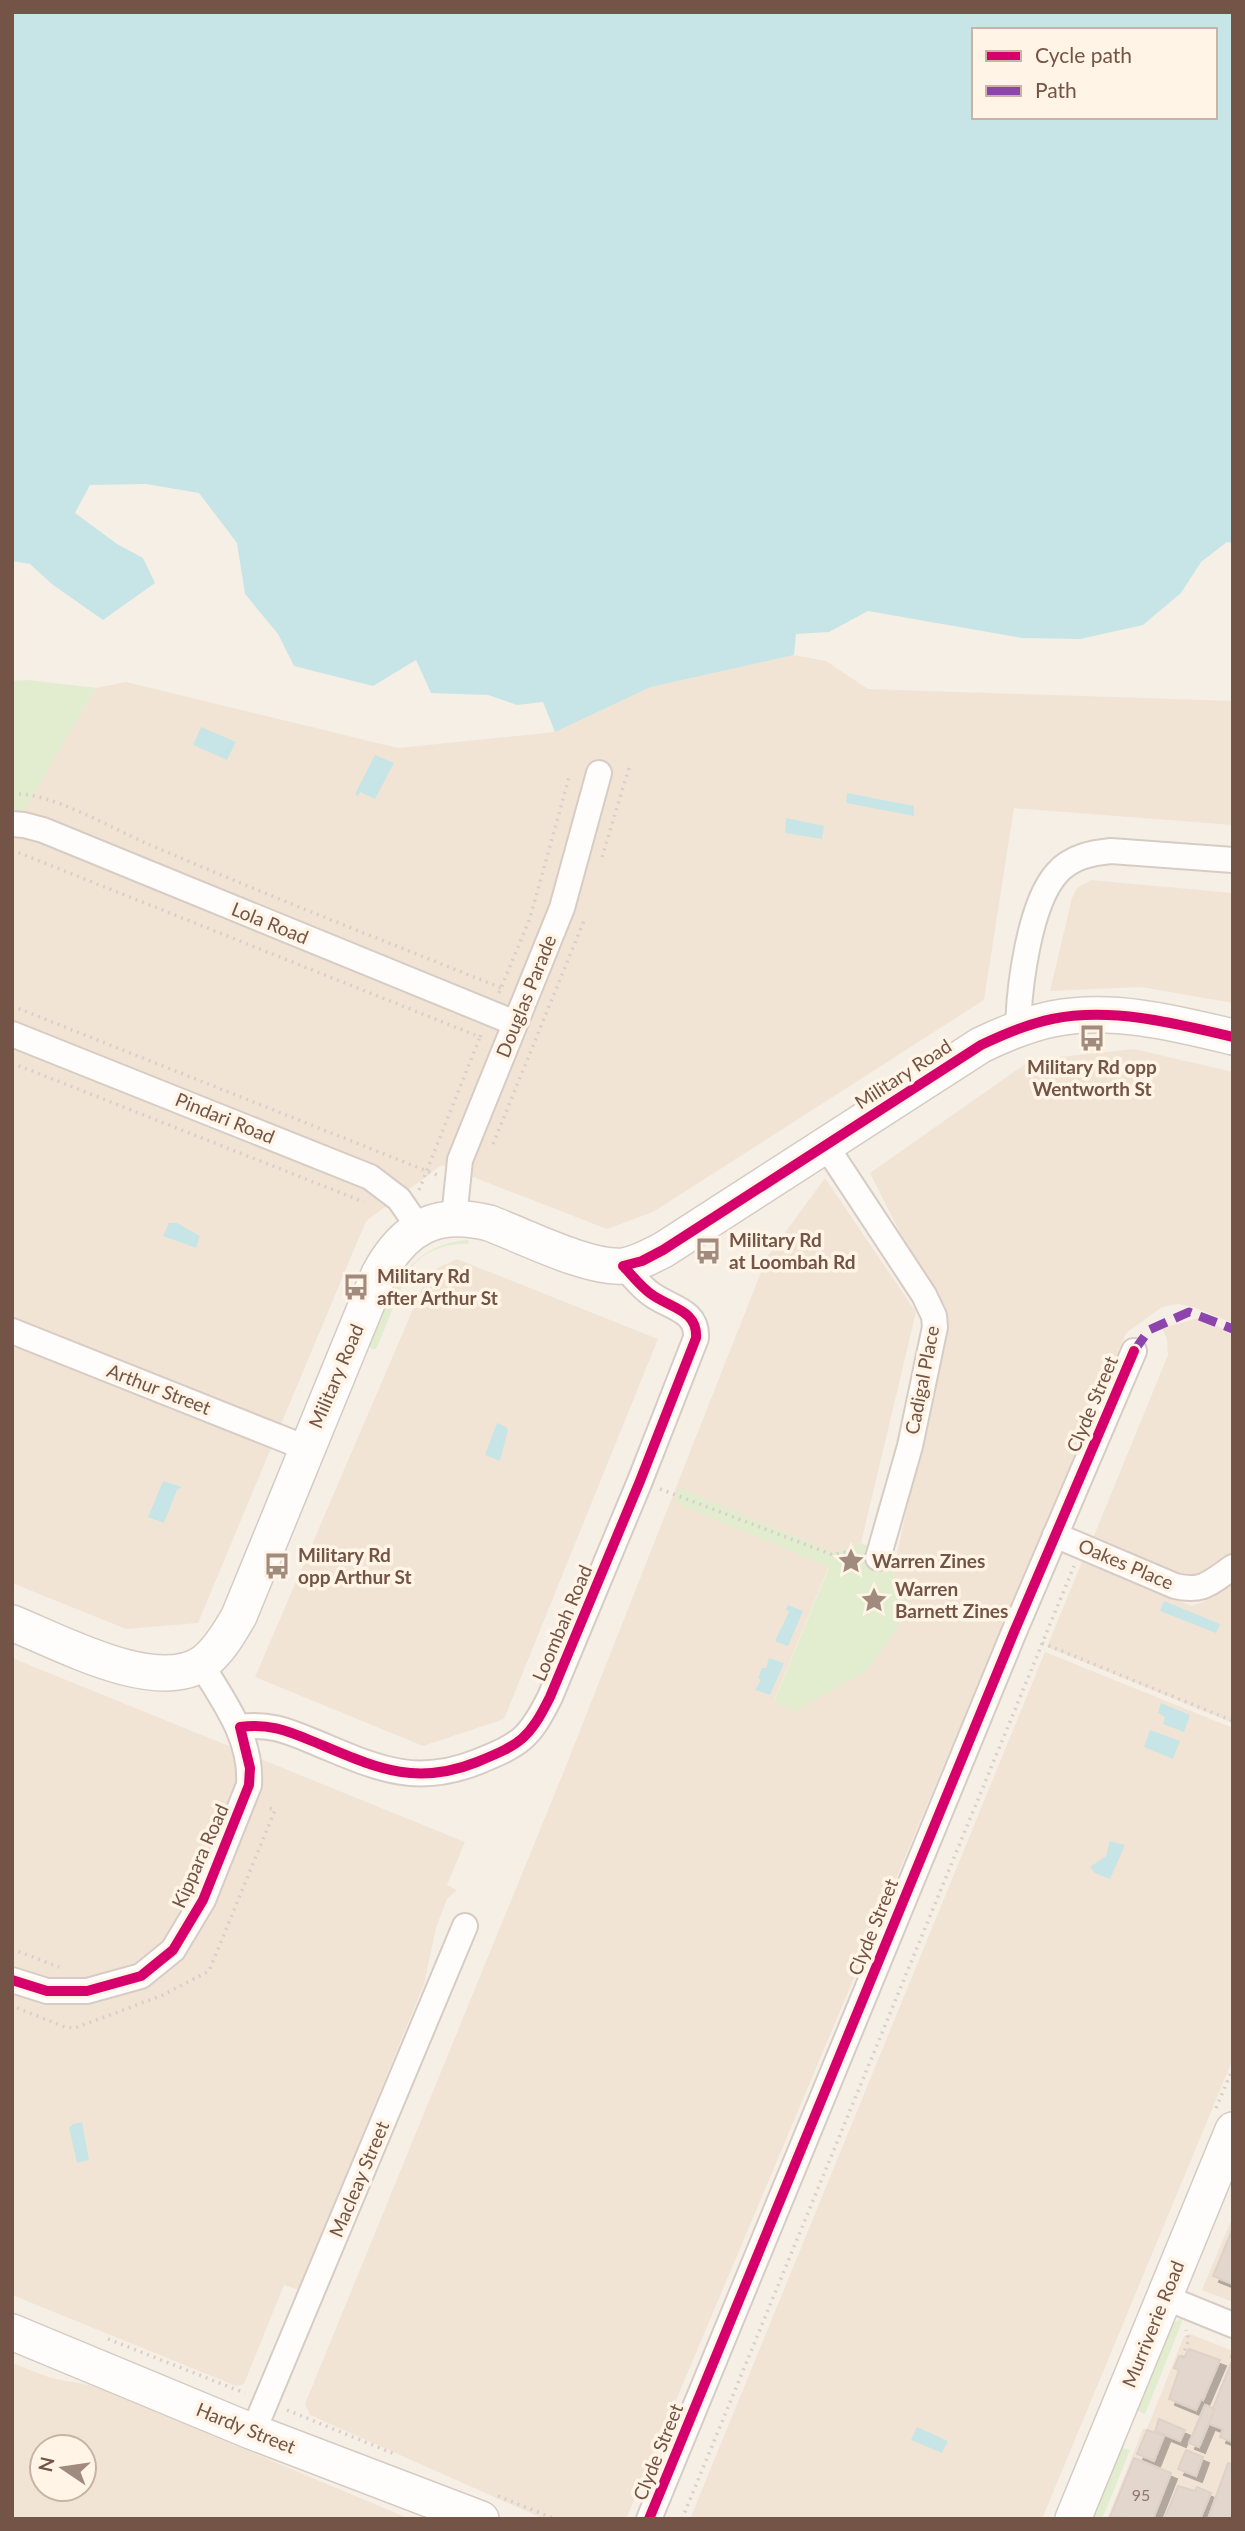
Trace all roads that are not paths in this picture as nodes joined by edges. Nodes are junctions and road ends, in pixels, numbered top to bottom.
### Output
1 (598, 773) dead end
2 (18, 824) edge
3 (1233, 860) edge
4 (515, 1023) junction
5 (1018, 1029) junction
6 (12, 1034) edge
7 (1233, 1037) edge
8 (826, 1146) junction
9 (454, 1218) junction
10 (419, 1228) junction
11 (623, 1266) junction
12 (12, 1331) edge
13 (1134, 1351) dead end
14 (306, 1448) junction
15 (1055, 1535) junction
16 (878, 1558) dead end
17 (1233, 1567) edge
18 (12, 1623) edge
19 (201, 1664) junction
20 (240, 1727) junction
21 (466, 1926) dead end
22 (12, 1980) edge
23 (1233, 2130) edge
24 (1164, 2297) junction
25 (1233, 2325) edge
26 (12, 2332) edge
27 (253, 2432) junction
28 (481, 2519) edge
29 (649, 2519) edge
30 (1073, 2519) edge

1 - 4 street, Douglas Parade
2 - 4 street, Lola Road
3 - 5 street
4 - 9 street, Douglas Parade
5 - 7 street, Military Road
5 - 8 street, Military Road
6 - 10 street, Pindari Road
8 - 11 street, Military Road
8 - 16 street, Cadigal Place
9 - 10 street, Military Road
9 - 11 street, Military Road
10 - 14 street, Military Road
11 - 20 street, Loombah Road
12 - 14 street, Arthur Street
13 - 15 street, Clyde Street
14 - 19 street, Military Road
15 - 17 street, Oakes Place
15 - 29 street, Clyde Street
18 - 19 street
19 - 20 street, Kippara Road
20 - 22 street, Kippara Road
21 - 27 street, Macleay Street
23 - 24 street, Murriverie Road
24 - 25 street
24 - 30 street, Murriverie Road
26 - 27 street, Hardy Street
27 - 28 street, Hardy Street

